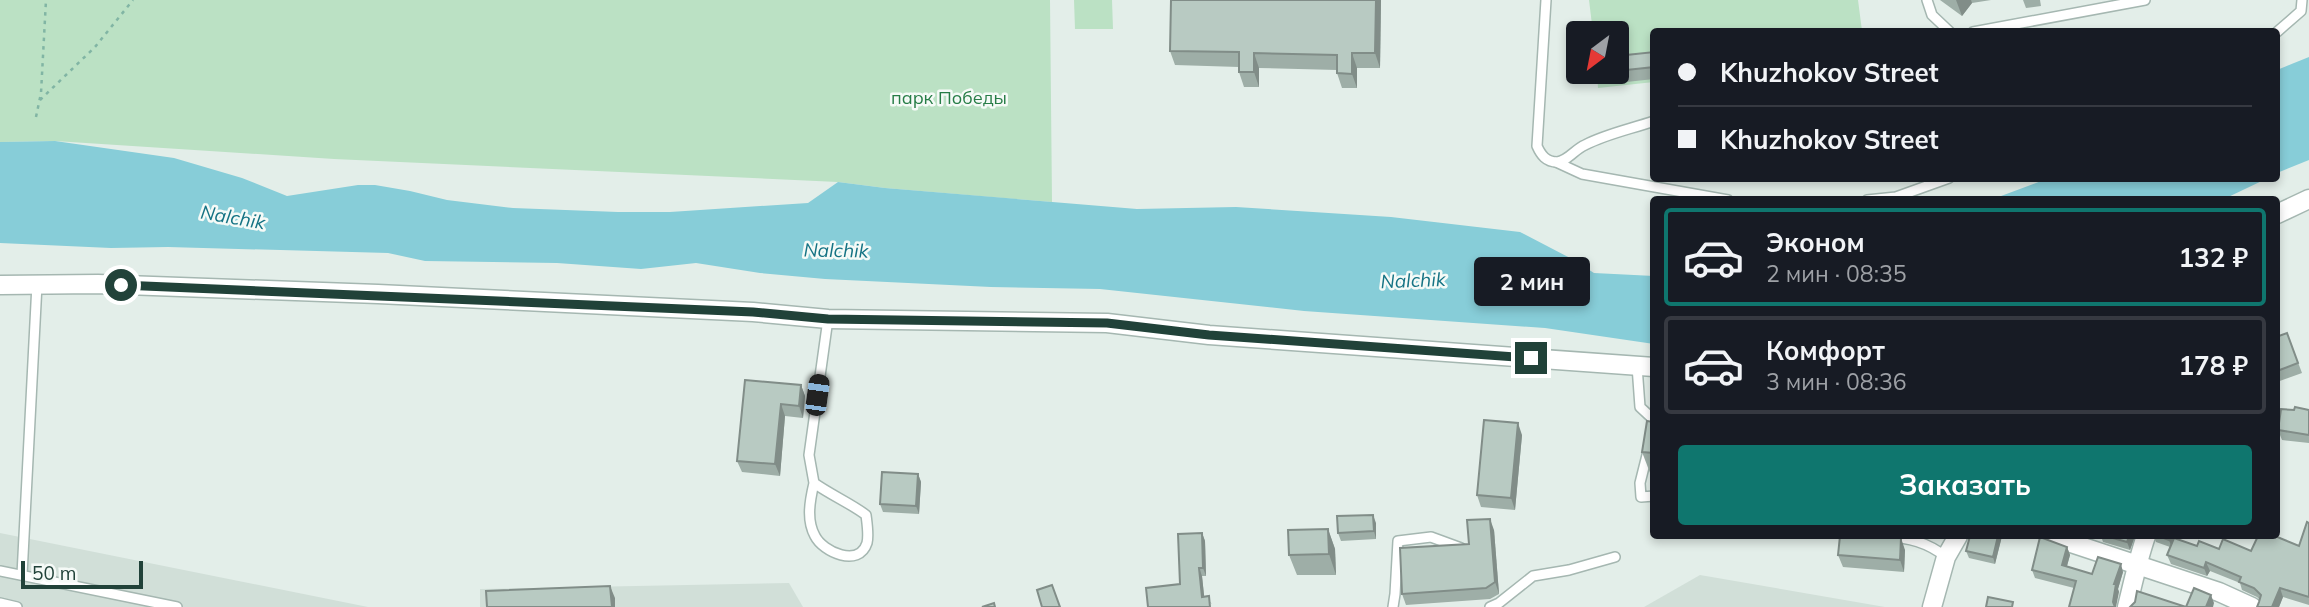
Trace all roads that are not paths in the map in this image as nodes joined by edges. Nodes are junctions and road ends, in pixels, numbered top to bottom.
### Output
1 (1546, 0) edge
2 (1927, 0) edge
3 (2145, 0) edge
4 (2302, 0) edge
5 (1946, 28) edge
6 (1994, 28) edge
7 (2280, 29) edge
8 (1650, 122) edge
9 (1555, 162) junction
10 (1938, 182) edge
11 (1706, 196) edge
12 (1899, 196) edge
13 (2309, 199) edge
14 (2280, 213) edge
15 (37, 284) junction
16 (0, 285) edge
17 (828, 319) junction
18 (1645, 367) edge
19 (1650, 416) edge
20 (1650, 443) edge
21 (814, 483) junction
22 (1650, 496) edge
23 (1913, 539) edge
24 (1956, 539) edge
25 (2059, 539) edge
26 (2145, 539) edge
27 (1461, 548) edge
28 (1615, 557) dead end
29 (1946, 557) junction
30 (2138, 564) junction
31 (0, 571) edge
32 (22, 575) junction
33 (128, 596) junction
34 (0, 603) edge
35 (17, 607) edge
36 (125, 607) edge
37 (177, 607) edge
38 (1393, 607) edge
39 (1490, 607) edge
40 (1932, 607) edge
41 (2127, 607) edge
42 (2252, 607) edge

1 - 9 lane
2 - 5 lane
3 - 6 lane
4 - 7 lane
8 - 9 lane
9 - 11 lane
10 - 12 lane
13 - 14 street
15 - 16 street
15 - 17 street
15 - 32 lane
17 - 18 street
17 - 21 lane
18 - 19 lane
20 - 22 lane
21 - 21 lane
23 - 29 lane
24 - 29 street
25 - 30 street
26 - 30 street
27 - 38 lane
28 - 39 lane
29 - 40 street
30 - 41 street
30 - 42 street
31 - 32 lane
32 - 33 lane
33 - 36 lane
33 - 37 lane
34 - 35 lane

